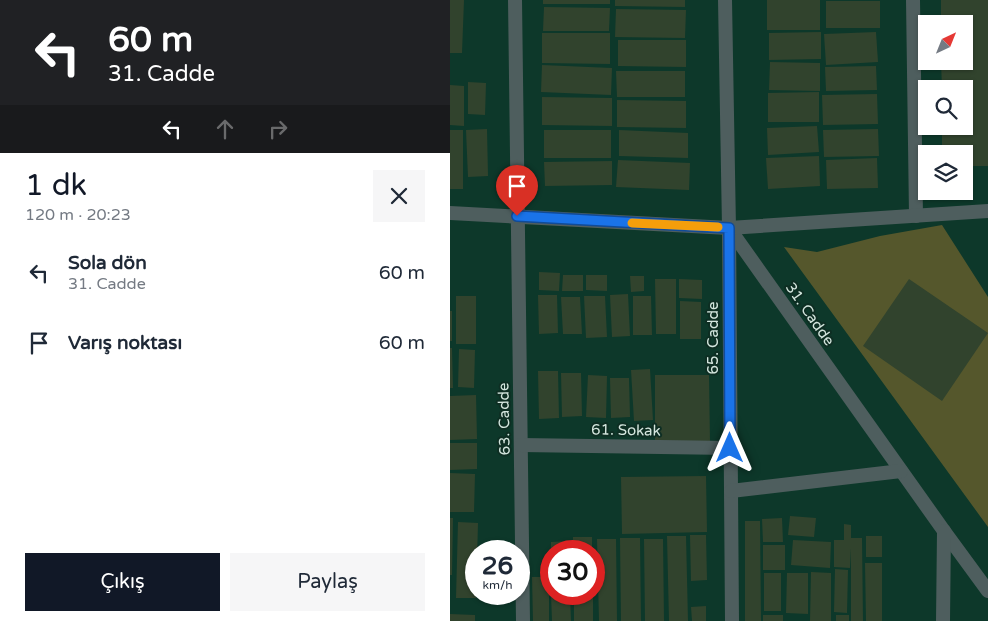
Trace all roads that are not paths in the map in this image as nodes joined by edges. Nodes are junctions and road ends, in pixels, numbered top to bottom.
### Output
1 (515, 0) edge
2 (725, 0) edge
3 (914, 0) edge
4 (988, 211) edge
5 (450, 213) edge
6 (517, 216) junction
7 (916, 216) junction
8 (729, 228) junction
9 (521, 445) junction
10 (730, 448) junction
11 (902, 472) junction
12 (731, 491) junction
13 (944, 531) junction
14 (988, 591) edge
15 (523, 621) edge
16 (732, 621) edge
17 (943, 621) edge

1 - 6 street, 63. Cadde
2 - 8 street, 65. Cadde
3 - 7 street
4 - 7 street
5 - 6 street
6 - 8 street
6 - 9 street, 63. Cadde
7 - 8 street
8 - 10 street, 65. Cadde
8 - 11 street, 31. Cadde
9 - 10 street, 61. Sokak
9 - 15 street, 63. Cadde
10 - 12 street, 65. Cadde
11 - 12 street
11 - 13 street, 31. Cadde
12 - 16 street, 65. Cadde
13 - 14 street, 31. Cadde
13 - 17 street

